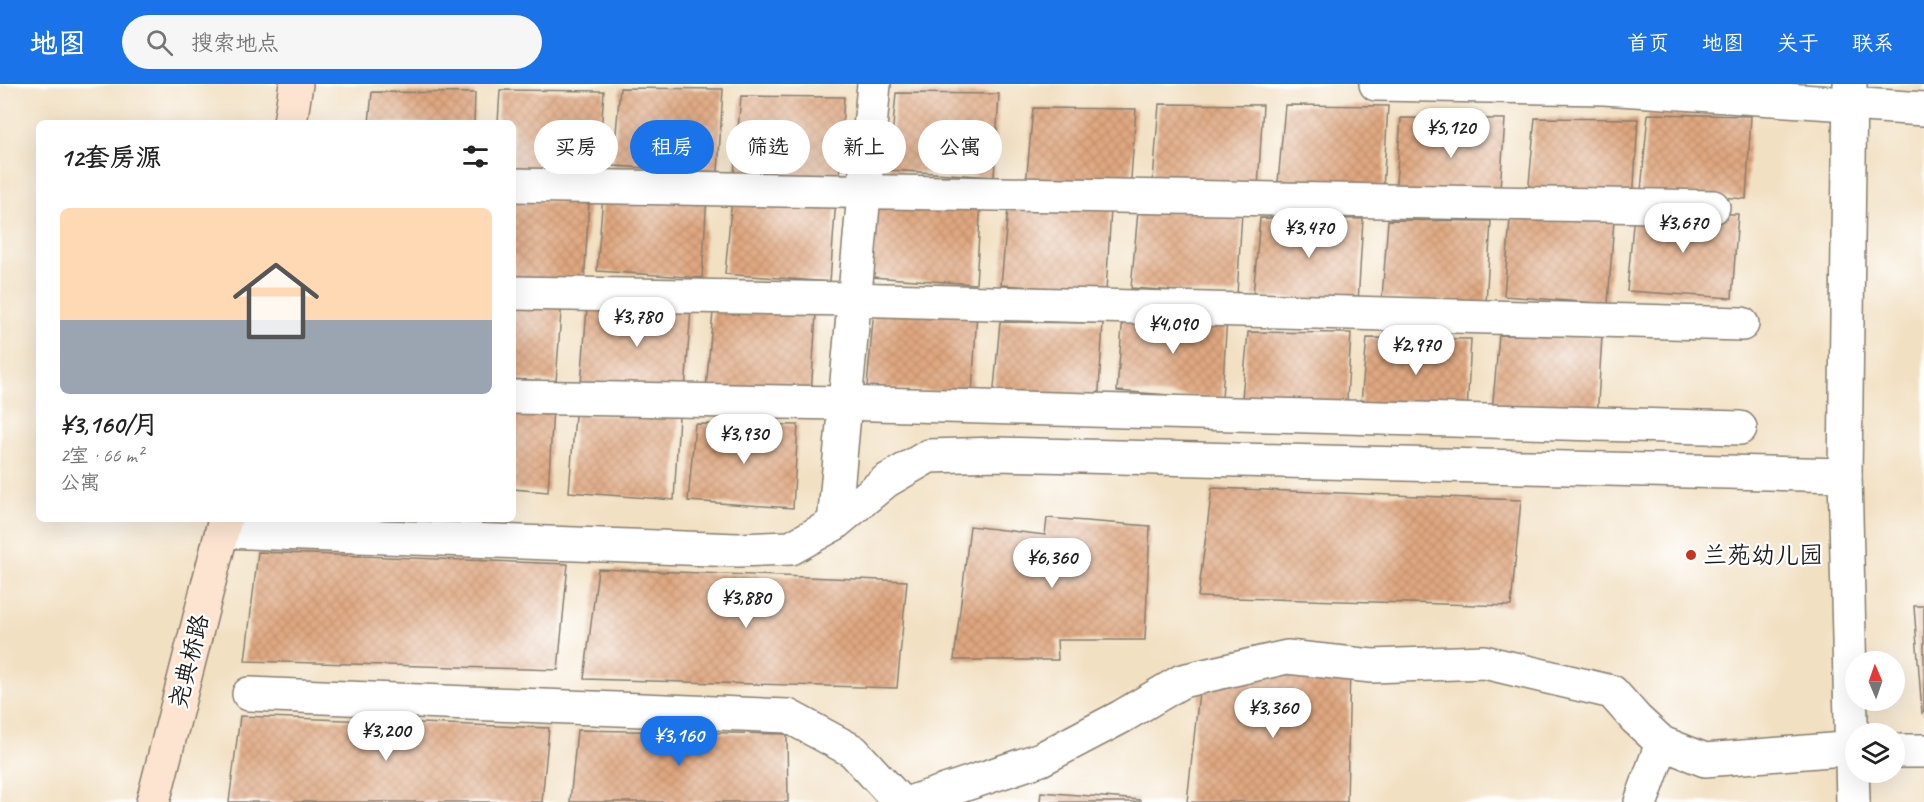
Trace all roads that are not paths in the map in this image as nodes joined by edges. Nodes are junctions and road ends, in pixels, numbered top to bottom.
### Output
1 (296, 84) edge
2 (874, 84) edge
3 (1376, 84) edge
4 (1603, 86) edge
5 (1850, 94) edge
6 (1924, 109) edge
7 (290, 120) edge
8 (516, 185) edge
9 (864, 192) junction
10 (1713, 207) dead end
11 (516, 293) edge
12 (855, 300) junction
13 (1742, 324) dead end
14 (516, 397) edge
15 (845, 403) junction
16 (1740, 428) dead end
17 (1845, 476) junction
18 (834, 524) junction
19 (224, 525) edge
20 (249, 694) dead end
21 (1853, 723) edge
22 (1662, 743) junction
23 (1845, 749) edge
24 (1905, 751) edge
25 (1924, 752) edge
26 (1853, 783) edge
27 (153, 802) edge
28 (900, 802) edge
29 (912, 802) edge
30 (1641, 802) edge
31 (1853, 802) edge

1 - 7 street
2 - 9 street
3 - 4 street
4 - 5 street
5 - 6 street
5 - 17 street
8 - 9 street
9 - 10 street
9 - 12 street
11 - 12 street
12 - 13 street
12 - 15 street
14 - 15 street
15 - 16 street
15 - 18 street
17 - 18 street
17 - 21 street
18 - 19 street
19 - 27 street, 尧典桥路
20 - 28 street
22 - 23 street
22 - 29 street
22 - 30 street
24 - 25 street
26 - 31 street

